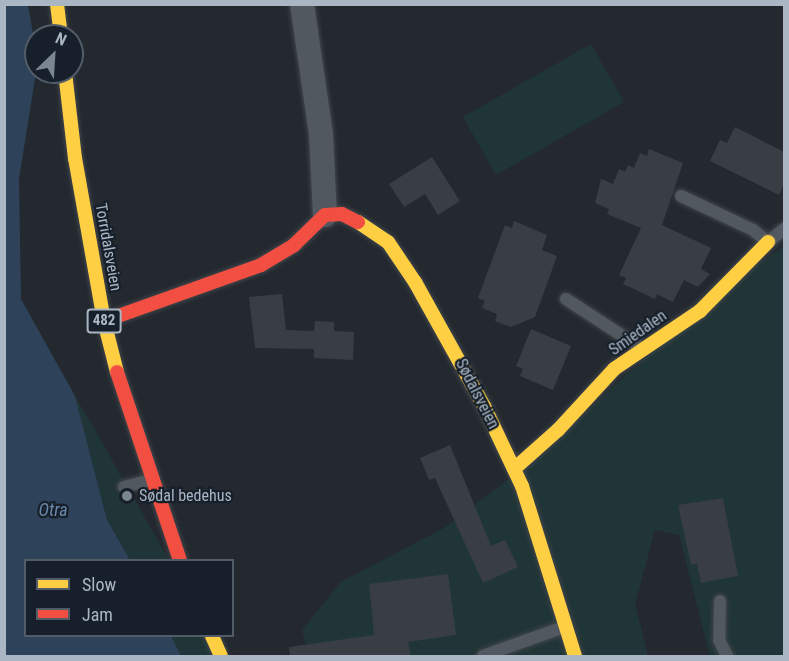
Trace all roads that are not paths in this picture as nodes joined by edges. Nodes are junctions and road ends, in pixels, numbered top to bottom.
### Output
1 (57, 4) edge
2 (302, 4) edge
3 (60, 24) edge
4 (66, 84) edge
5 (681, 196) dead end
6 (325, 215) junction
7 (784, 228) edge
8 (768, 242) junction
9 (566, 298) dead end
10 (105, 321) junction
11 (642, 348) junction
12 (514, 469) junction
13 (151, 480) junction
14 (124, 488) dead end
15 (179, 559) edge
16 (720, 601) dead end
17 (568, 625) junction
18 (212, 637) edge
19 (222, 657) edge
20 (483, 657) edge
21 (575, 657) edge
22 (728, 657) edge

1 - 3 street
2 - 6 street
4 - 10 street, Torridalsveien / 482
5 - 8 lane
6 - 10 street
6 - 12 street, Sødalsveien
7 - 8 lane, Smiedalen
8 - 11 street, Smiedalen
9 - 11 lane
10 - 13 street, Torridalsveien / 482
11 - 12 street, Smiedalen
12 - 17 street, Sødalsveien
13 - 14 lane
13 - 15 street, Torridalsveien / 482
16 - 22 lane
17 - 20 lane
17 - 21 street, Sødalsveien
18 - 19 street

